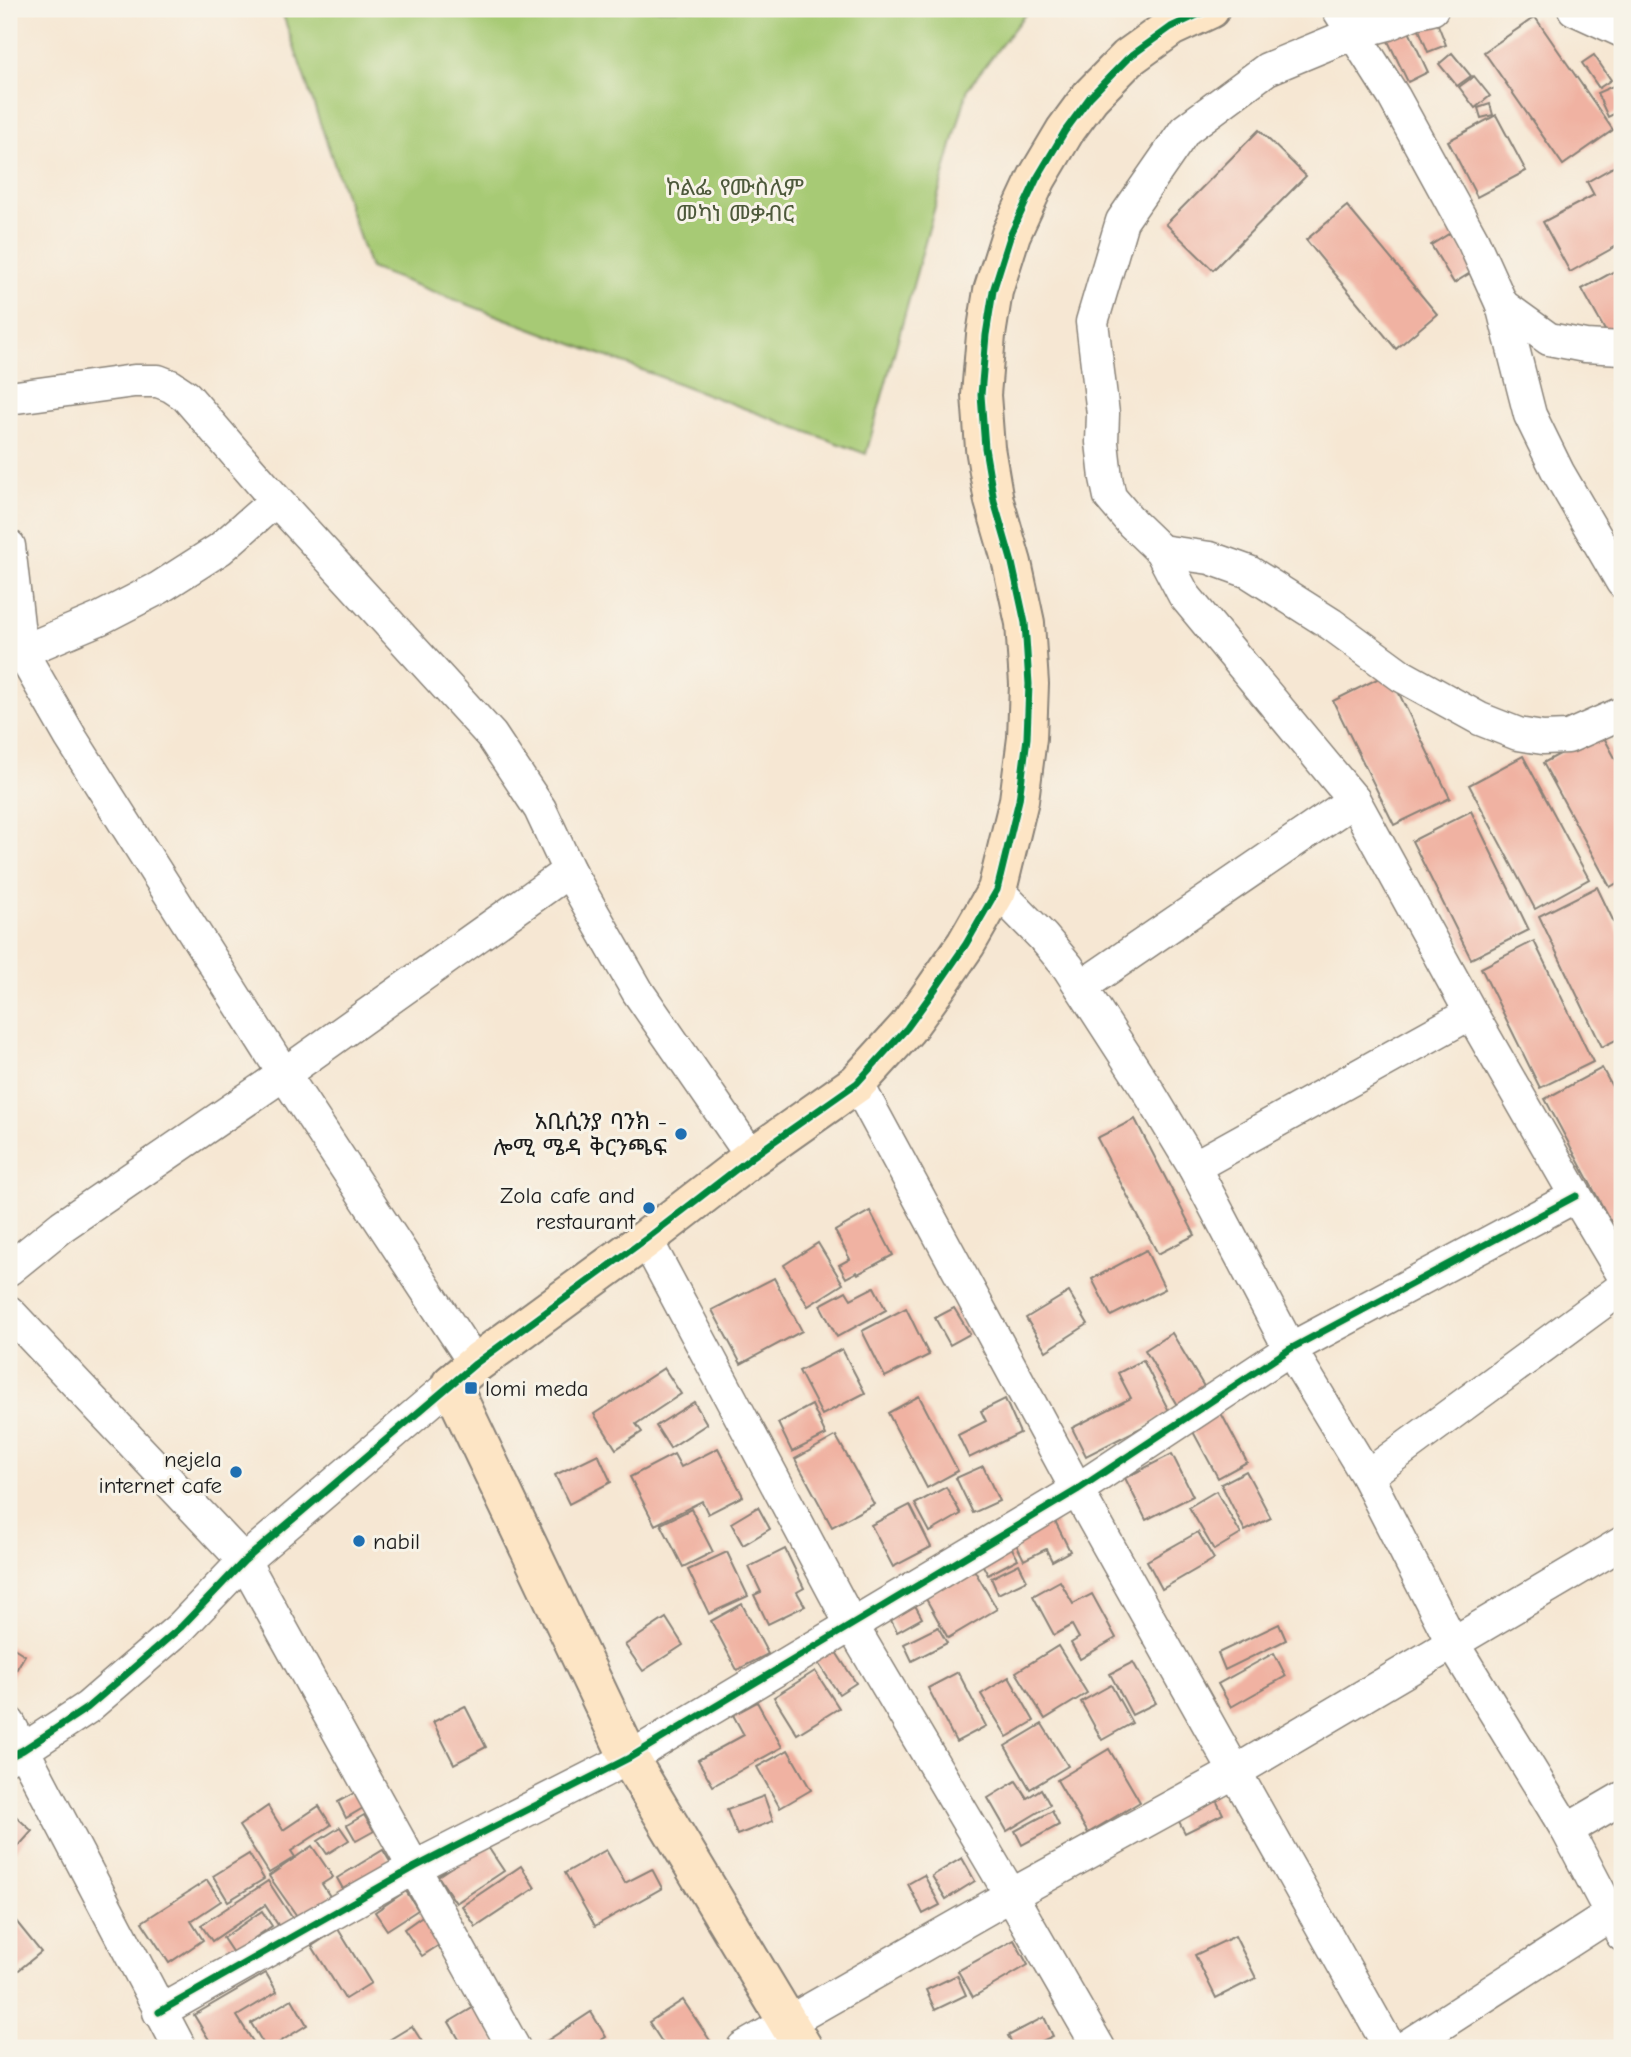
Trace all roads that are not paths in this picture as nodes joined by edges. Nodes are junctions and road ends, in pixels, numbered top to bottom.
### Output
1 (1210, 9) edge
2 (1432, 9) edge
3 (1574, 9) edge
4 (1346, 21) edge
5 (1622, 31) edge
6 (1502, 305) junction
7 (1622, 348) edge
8 (9, 398) edge
9 (276, 500) junction
10 (9, 546) edge
11 (1161, 551) junction
12 (1622, 582) edge
13 (15, 654) edge
14 (1622, 713) edge
15 (1354, 800) junction
16 (569, 871) junction
17 (997, 890) junction
18 (1081, 987) junction
19 (1471, 1013) junction
20 (284, 1073) junction
21 (857, 1083) junction
22 (752, 1157) junction
23 (1194, 1167) junction
24 (1576, 1196) junction
25 (646, 1239) junction
26 (9, 1269) edge
27 (1622, 1273) edge
28 (1622, 1288) edge
29 (9, 1311) edge
30 (1290, 1349) junction
31 (463, 1374) junction
32 (1367, 1476) junction
33 (1076, 1490) junction
34 (1622, 1543) edge
35 (244, 1561) junction
36 (851, 1624) junction
37 (1452, 1642) junction
38 (14, 1743) edge
39 (629, 1758) junction
40 (1235, 1772) junction
41 (1622, 1798) edge
42 (1567, 1830) junction
43 (415, 1867) junction
44 (1011, 1895) junction
45 (1616, 1925) edge
46 (159, 2012) junction
47 (795, 2035) edge
48 (180, 2048) edge
49 (514, 2048) edge
50 (743, 2048) edge
51 (1099, 2048) edge
52 (1390, 2048) edge
53 (1404, 2048) edge

1 - 17 street
2 - 4 street
3 - 5 street
4 - 6 street
4 - 11 street
6 - 7 street
6 - 12 street
8 - 9 street
9 - 13 street
9 - 16 street
10 - 13 street
11 - 14 street
11 - 15 street
13 - 20 street
15 - 18 street
15 - 19 street
16 - 20 street
16 - 22 street
17 - 18 street
17 - 21 street
18 - 23 street
19 - 23 street
19 - 24 street
20 - 26 street
20 - 31 street
21 - 22 street
21 - 33 street
22 - 25 street
23 - 30 street
24 - 27 street
24 - 30 street
25 - 31 street
25 - 36 street
28 - 32 street
29 - 35 street
30 - 32 street
30 - 33 street
31 - 35 street
31 - 39 street
32 - 37 street
33 - 36 street
33 - 40 street
34 - 37 street
35 - 38 street
35 - 43 street
36 - 39 street
36 - 44 street
37 - 40 street
37 - 42 street
38 - 46 street
39 - 43 street
39 - 47 street
40 - 44 street
40 - 52 street
41 - 42 street
42 - 45 street
43 - 46 street
43 - 49 street
44 - 47 street
44 - 51 street
45 - 53 street
46 - 48 street
47 - 50 street

